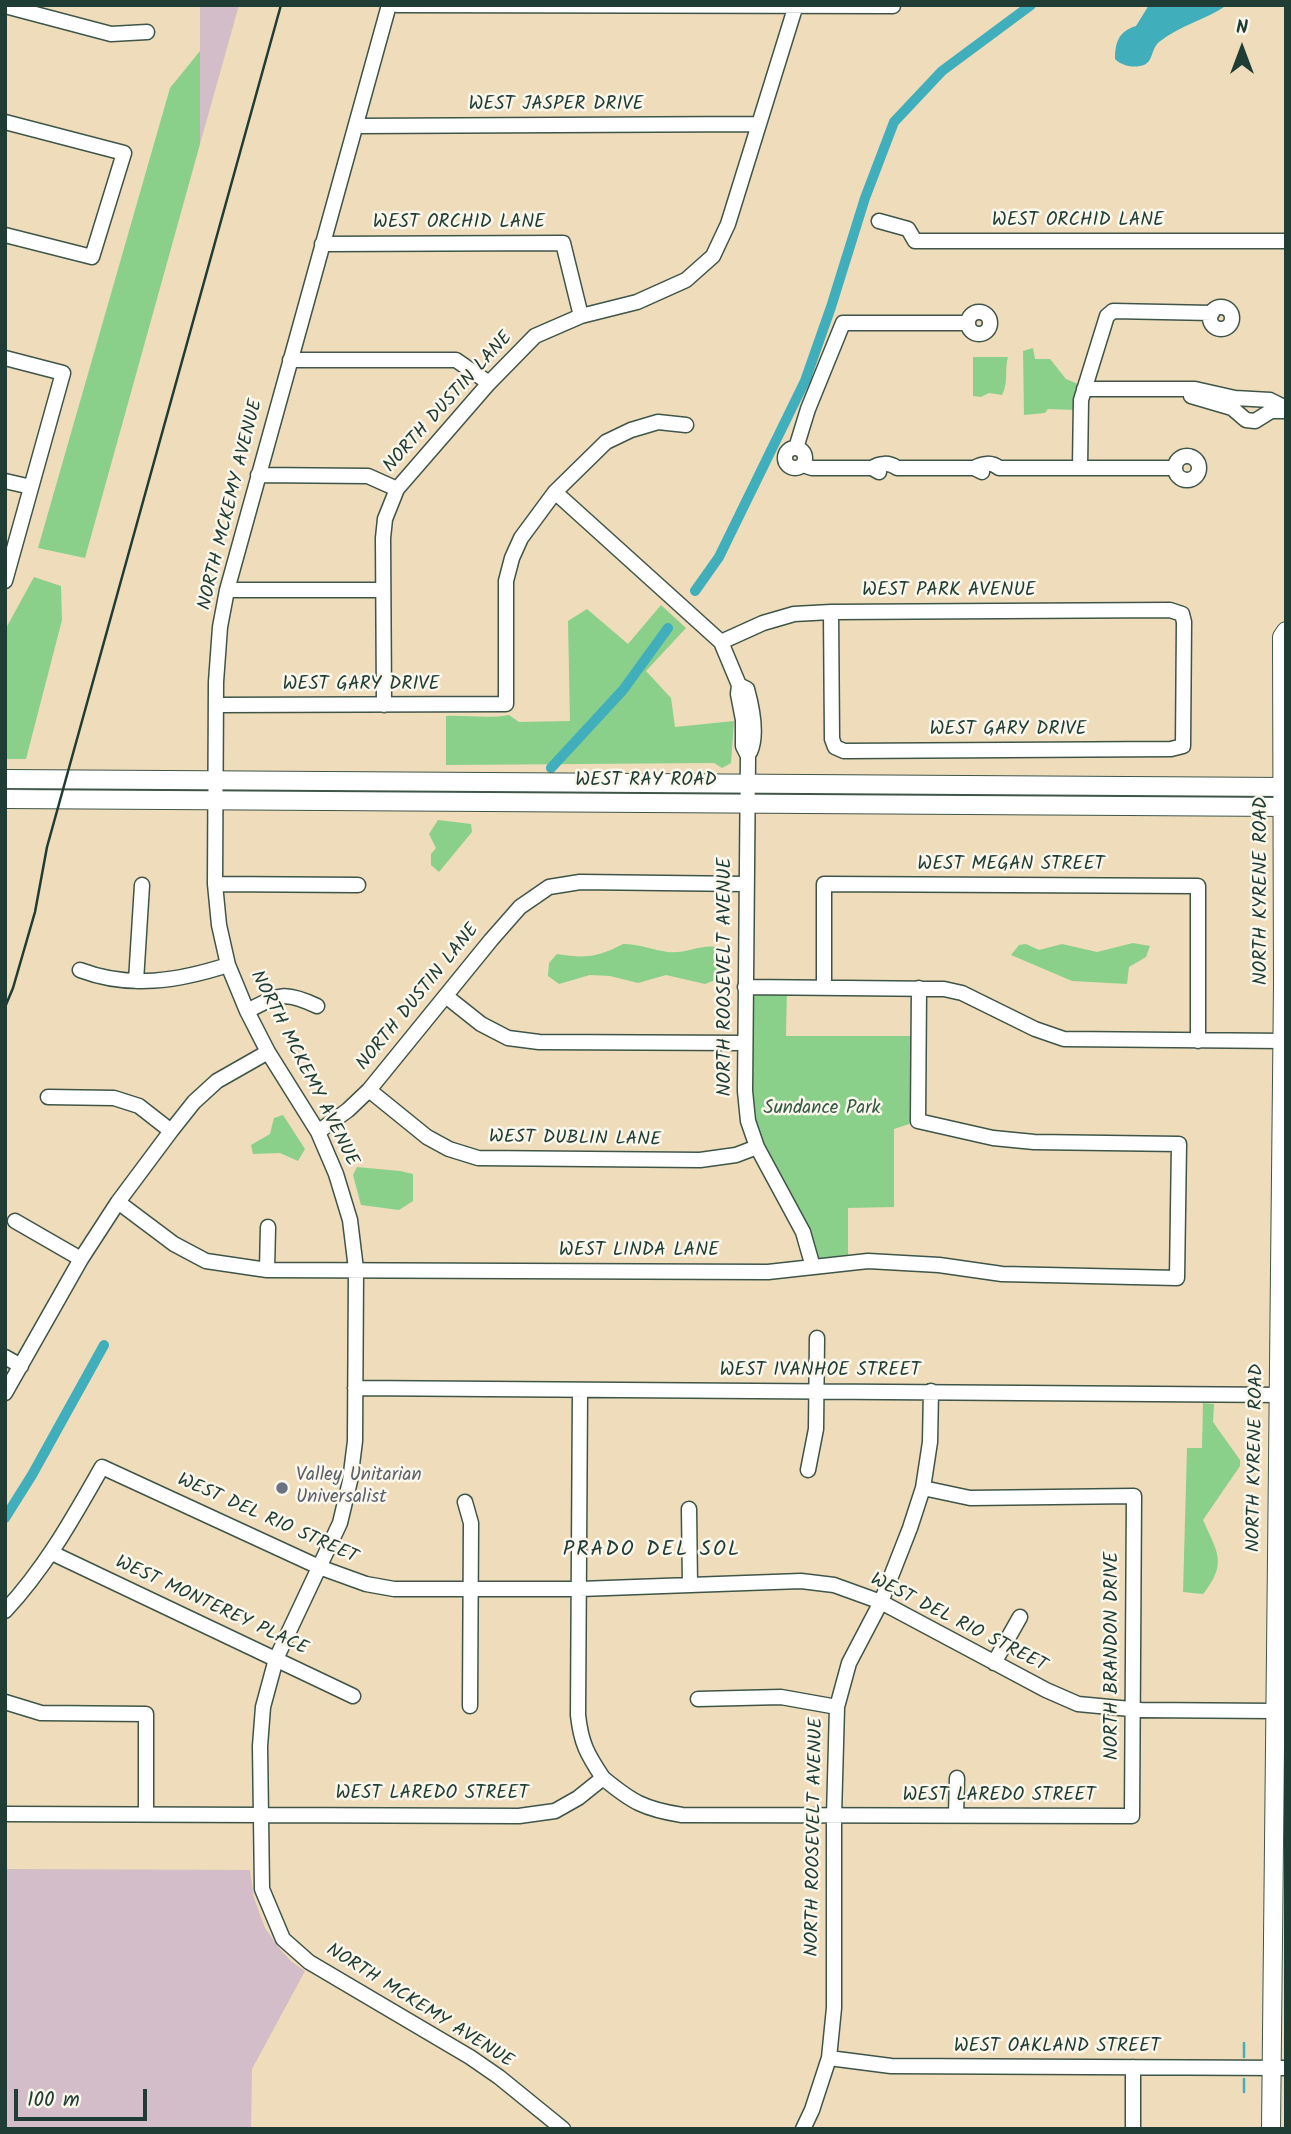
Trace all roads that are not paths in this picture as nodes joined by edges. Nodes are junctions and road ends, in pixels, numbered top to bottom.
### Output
1 (389, 5) edge
2 (397, 5) edge
3 (795, 5) edge
4 (5, 6) edge
5 (893, 6) edge
6 (147, 32) dead end
7 (5, 122) edge
8 (758, 124) junction
9 (356, 126) junction
10 (879, 221) dead end
11 (5, 235) edge
12 (1286, 241) edge
13 (322, 244) junction
14 (1212, 313) dead end
15 (581, 316) junction
16 (968, 323) dead end
17 (5, 358) edge
18 (290, 360) junction
19 (489, 383) junction
20 (1084, 389) junction
21 (1180, 390) junction
22 (1286, 410) edge
23 (686, 425) dead end
24 (1080, 467) junction
25 (1175, 468) dead end
26 (258, 475) junction
27 (5, 481) edge
28 (31, 487) junction
29 (397, 489) junction
30 (555, 492) junction
31 (5, 581) edge
32 (227, 590) junction
33 (383, 590) junction
34 (831, 611) junction
35 (1286, 631) edge
36 (721, 642) junction
37 (216, 705) junction
38 (384, 705) junction
39 (1183, 747) joint
40 (5, 779) edge
41 (216, 780) junction
42 (747, 784) junction
43 (1285, 787) edge
44 (5, 799) edge
45 (215, 800) junction
46 (746, 804) junction
47 (1285, 807) edge
48 (215, 884) junction
49 (746, 884) junction
50 (358, 885) dead end
51 (142, 886) dead end
52 (228, 965) junction
53 (80, 970) dead end
54 (136, 981) junction
55 (745, 986) junction
56 (824, 986) junction
57 (919, 988) junction
58 (447, 997) junction
59 (317, 1006) dead end
60 (247, 1011) junction
61 (1198, 1041) junction
62 (1284, 1041) edge
63 (745, 1043) junction
64 (268, 1052) junction
65 (369, 1090) junction
66 (48, 1097) dead end
67 (171, 1131) junction
68 (318, 1132) junction
69 (757, 1147) junction
70 (118, 1202) junction
71 (15, 1221) dead end
72 (268, 1227) dead end
73 (81, 1259) junction
74 (813, 1267) junction
75 (356, 1269) junction
76 (267, 1270) junction
77 (817, 1338) dead end
78 (5, 1357) edge
79 (21, 1366) junction
80 (355, 1388) junction
81 (580, 1390) junction
82 (817, 1391) junction
83 (931, 1391) junction
84 (5, 1393) edge
85 (1282, 1395) edge
86 (808, 1470) dead end
87 (923, 1488) junction
88 (465, 1502) dead end
89 (689, 1509) dead end
90 (52, 1553) junction
91 (319, 1567) junction
92 (690, 1585) junction
93 (471, 1588) junction
94 (580, 1589) junction
95 (881, 1602) junction
96 (5, 1611) edge
97 (1020, 1617) dead end
98 (276, 1659) junction
99 (994, 1663) junction
100 (353, 1696) dead end
101 (698, 1699) dead end
102 (5, 1702) edge
103 (470, 1706) dead end
104 (837, 1707) junction
105 (1133, 1710) junction
106 (1275, 1711) junction
107 (603, 1778) junction
108 (957, 1778) dead end
109 (5, 1814) edge
110 (146, 1814) junction
111 (261, 1814) junction
112 (956, 1815) junction
113 (834, 1816) junction
114 (1132, 1816) joint
115 (1279, 1874) edge
116 (829, 2059) junction
117 (1133, 2067) junction
118 (1278, 2067) edge
119 (563, 2128) edge
120 (803, 2129) edge
121 (1133, 2129) edge
122 (1271, 2129) edge

1 - 9 street, NORTH MCKEMY AVENUE
2 - 3 street
3 - 5 street
3 - 8 street, NORTH DUSTIN LANE
4 - 6 street
7 - 11 street
8 - 9 street, WEST JASPER DRIVE
8 - 15 street, NORTH DUSTIN LANE
9 - 13 street, NORTH MCKEMY AVENUE
10 - 12 street, WEST ORCHID LANE
13 - 15 street, WEST ORCHID LANE
13 - 18 street, NORTH MCKEMY AVENUE
14 - 20 street
15 - 19 street, NORTH DUSTIN LANE
16 - 24 street
17 - 28 street
18 - 19 street
18 - 26 street, NORTH MCKEMY AVENUE
19 - 29 street, NORTH DUSTIN LANE
20 - 21 street
20 - 24 street
21 - 22 street
21 - 22 street
23 - 30 street
24 - 25 street
26 - 29 street
26 - 32 street, NORTH MCKEMY AVENUE
27 - 28 street
28 - 31 street
29 - 33 street, NORTH DUSTIN LANE
30 - 36 street, NORTH ROOSEVELT AVENUE
30 - 38 street, WEST GARY DRIVE
32 - 33 street
32 - 37 street, NORTH MCKEMY AVENUE
33 - 38 street, NORTH DUSTIN LANE
34 - 36 street, WEST PARK AVENUE
34 - 39 street, WEST PARK AVENUE
34 - 39 street, WEST GARY DRIVE
35 - 43 main road, NORTH KYRENE ROAD
36 - 42 street, NORTH ROOSEVELT AVENUE
37 - 38 street, WEST GARY DRIVE
37 - 41 street, NORTH MCKEMY AVENUE
40 - 41 main road, WEST RAY ROAD
41 - 42 main road, WEST RAY ROAD
41 - 45 street, NORTH MCKEMY AVENUE
42 - 43 main road, WEST RAY ROAD
42 - 46 street, NORTH ROOSEVELT AVENUE
43 - 47 main road, NORTH KYRENE ROAD
44 - 45 main road, WEST RAY ROAD
45 - 46 main road, WEST RAY ROAD
45 - 48 street, NORTH MCKEMY AVENUE
46 - 47 main road, WEST RAY ROAD
46 - 49 street, NORTH ROOSEVELT AVENUE
47 - 62 main road, NORTH KYRENE ROAD
48 - 50 street
48 - 52 street, NORTH MCKEMY AVENUE
49 - 55 street, NORTH ROOSEVELT AVENUE
49 - 58 street, NORTH DUSTIN LANE
51 - 54 street
52 - 54 street
52 - 60 street, NORTH MCKEMY AVENUE
53 - 54 street
55 - 56 street
55 - 63 street, NORTH ROOSEVELT AVENUE
56 - 57 street
56 - 61 street, WEST MEGAN STREET
57 - 61 street
57 - 74 street, WEST LINDA LANE
58 - 63 street
58 - 65 street, NORTH DUSTIN LANE
59 - 60 street
60 - 64 street, NORTH MCKEMY AVENUE
61 - 62 street
62 - 85 main road, NORTH KYRENE ROAD
63 - 69 street, NORTH ROOSEVELT AVENUE
64 - 67 street
64 - 68 street, NORTH MCKEMY AVENUE
65 - 68 street, NORTH DUSTIN LANE
65 - 69 street, WEST DUBLIN LANE
66 - 67 street
67 - 70 street
68 - 75 street, NORTH MCKEMY AVENUE
69 - 74 street, NORTH ROOSEVELT AVENUE
70 - 73 street
70 - 76 street, WEST LINDA LANE
71 - 73 street
72 - 76 street
73 - 79 street
74 - 75 street, WEST LINDA LANE
75 - 76 street, WEST LINDA LANE
75 - 80 street, NORTH MCKEMY AVENUE
77 - 82 street
78 - 79 street
79 - 84 street
80 - 81 street, WEST IVANHOE STREET
80 - 91 street, NORTH MCKEMY AVENUE
81 - 82 street, WEST IVANHOE STREET
81 - 94 street
82 - 83 street, WEST IVANHOE STREET
82 - 86 street
83 - 85 street, WEST IVANHOE STREET
83 - 87 street, NORTH ROOSEVELT AVENUE
85 - 106 main road, NORTH KYRENE ROAD
87 - 95 street, NORTH ROOSEVELT AVENUE
87 - 105 street, NORTH BRANDON DRIVE
88 - 93 street
89 - 92 street
90 - 91 street, WEST DEL RIO STREET
90 - 96 street
90 - 98 street, WEST MONTEREY PLACE
91 - 93 street, WEST DEL RIO STREET
91 - 98 street, NORTH MCKEMY AVENUE
92 - 94 street, WEST DEL RIO STREET
92 - 95 street, WEST DEL RIO STREET
93 - 94 street, WEST DEL RIO STREET
93 - 103 street
94 - 107 street
95 - 99 street, WEST DEL RIO STREET
95 - 104 street, NORTH ROOSEVELT AVENUE
97 - 99 street
98 - 100 street, WEST MONTEREY PLACE
98 - 111 street, NORTH MCKEMY AVENUE
99 - 105 street, WEST DEL RIO STREET
101 - 104 street
102 - 110 street
104 - 113 street, NORTH ROOSEVELT AVENUE
105 - 106 street, WEST DEL RIO STREET
105 - 114 street, NORTH BRANDON DRIVE
106 - 115 main road, NORTH KYRENE ROAD
107 - 111 street, WEST LAREDO STREET
107 - 113 street, WEST LAREDO STREET
108 - 112 street
109 - 110 street, WEST LAREDO STREET
110 - 111 street, WEST LAREDO STREET
111 - 119 street, NORTH MCKEMY AVENUE
112 - 113 street, WEST LAREDO STREET
112 - 114 street, WEST LAREDO STREET
113 - 116 street, NORTH ROOSEVELT AVENUE
115 - 118 main road, NORTH KYRENE ROAD
116 - 117 street, WEST OAKLAND STREET
116 - 120 street, NORTH ROOSEVELT AVENUE
117 - 118 street, WEST OAKLAND STREET
117 - 121 street
118 - 122 main road, NORTH KYRENE ROAD

